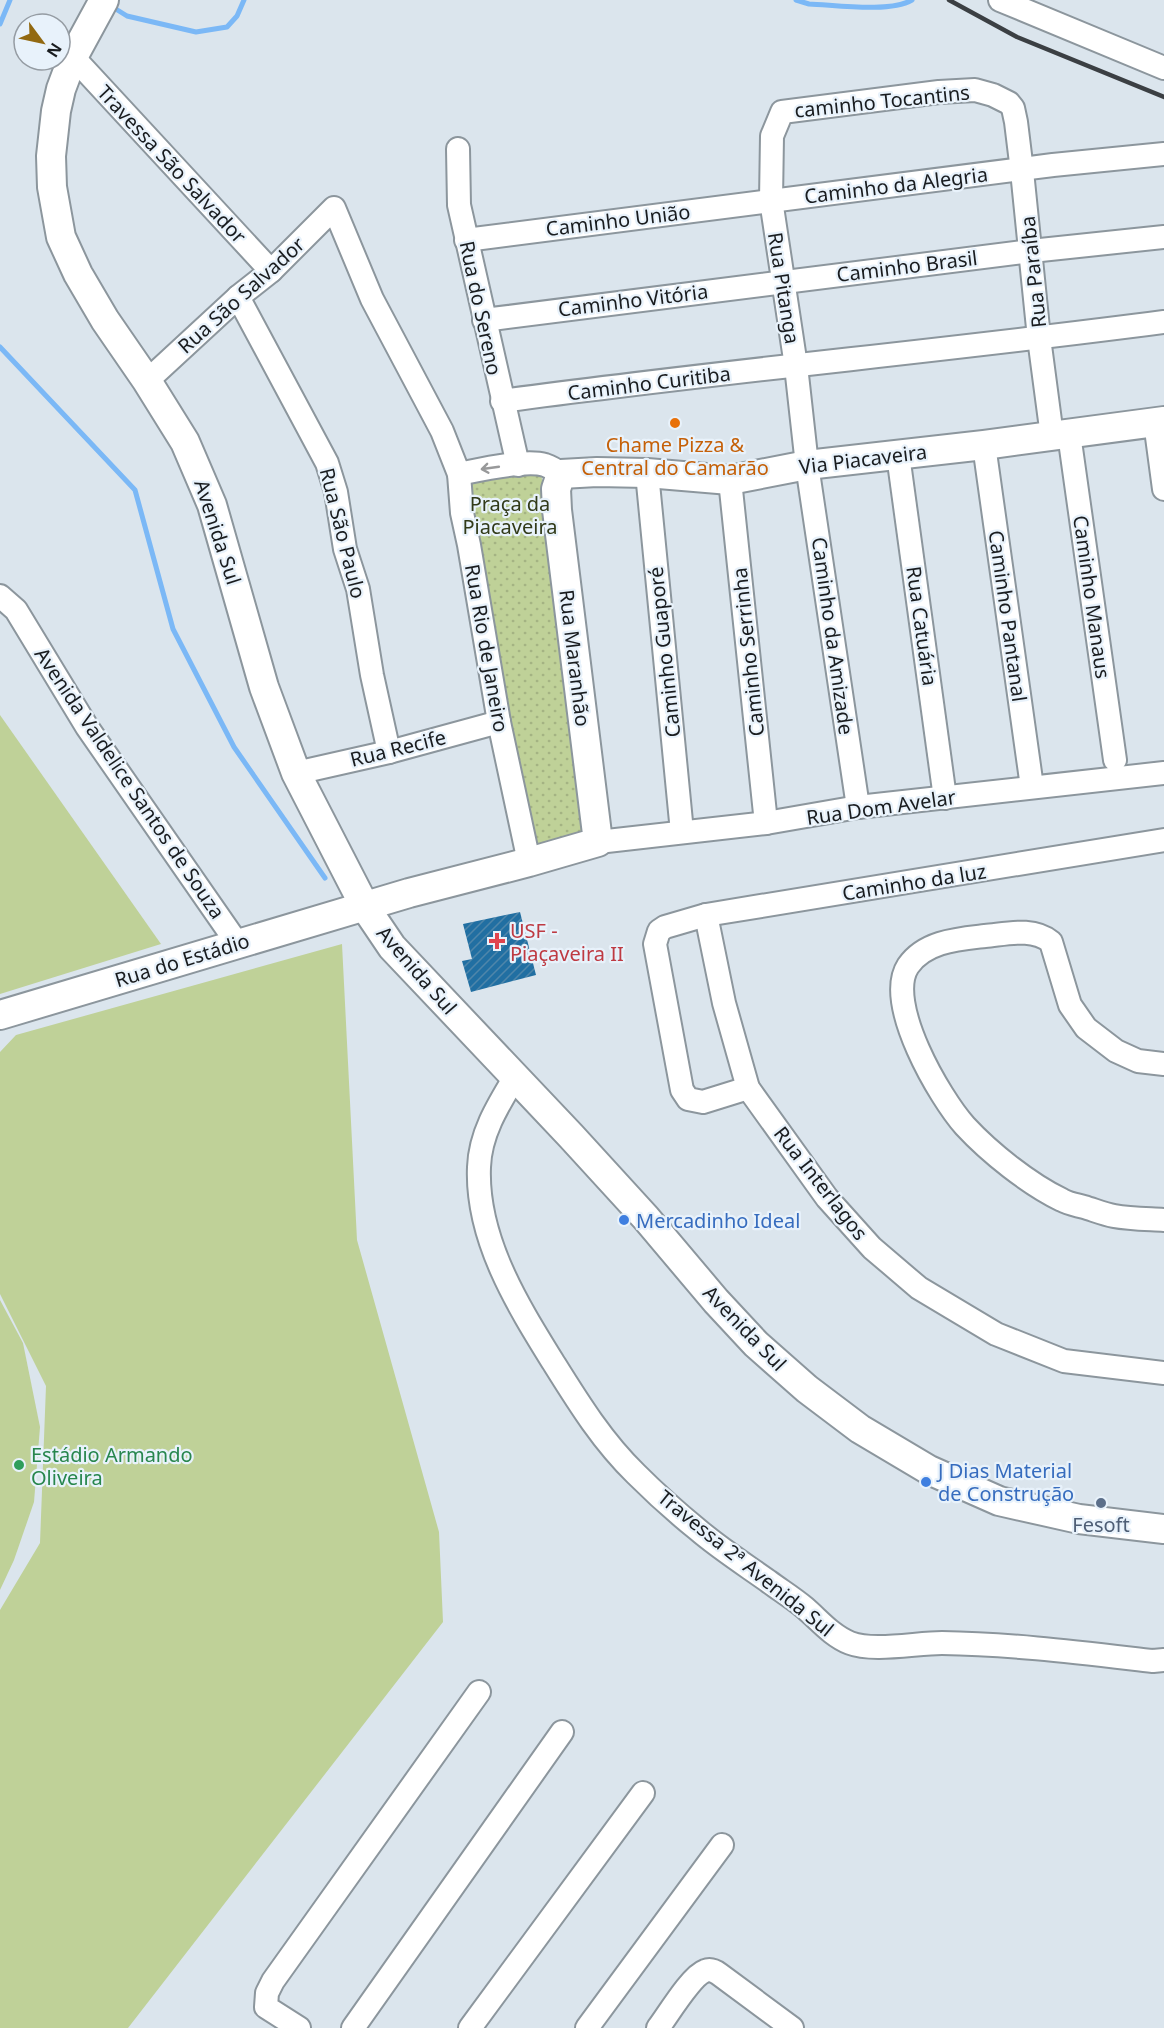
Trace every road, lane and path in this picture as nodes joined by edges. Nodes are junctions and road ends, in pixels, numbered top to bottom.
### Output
1 (104, 0) edge
2 (1000, 0) edge
3 (79, 45) junction
4 (1164, 68) edge
5 (1013, 108) joint
6 (782, 112) joint
7 (458, 149) dead end
8 (1164, 154) edge
9 (1022, 171) junction
10 (771, 200) junction
11 (334, 208) joint
12 (1164, 237) edge
13 (466, 240) junction
14 (1031, 251) junction
15 (271, 271) junction
16 (782, 281) junction
17 (238, 297) junction
18 (484, 320) junction
19 (1164, 322) edge
20 (1039, 338) junction
21 (796, 366) junction
22 (147, 381) junction
23 (502, 401) junction
24 (1159, 422) edge
25 (1060, 435) junction
26 (984, 445) junction
27 (898, 454) junction
28 (518, 465) junction
29 (807, 465) junction
30 (647, 473) junction
31 (459, 474) junction
32 (561, 474) junction
33 (730, 480) junction
34 (1164, 489) edge
35 (0, 596) edge
36 (499, 722) junction
37 (389, 752) junction
38 (1115, 760) dead end
39 (296, 773) junction
40 (1164, 773) edge
41 (1032, 788) junction
42 (945, 798) junction
43 (858, 807) junction
44 (766, 823) junction
45 (682, 832) junction
46 (1164, 840) edge
47 (598, 842) junction
48 (530, 862) junction
49 (364, 907) junction
50 (706, 915) junction
51 (237, 944) junction
52 (4, 1018) edge
53 (1164, 1065) edge
54 (515, 1077) junction
55 (748, 1088) junction
56 (1164, 1220) edge
57 (1164, 1373) edge
58 (1164, 1529) edge
59 (1164, 1660) edge
60 (479, 1692) dead end
61 (562, 1732) dead end
62 (643, 1793) dead end
63 (722, 1845) dead end
64 (298, 2028) edge
65 (353, 2028) edge
66 (470, 2028) edge
67 (587, 2028) edge
68 (658, 2028) edge
69 (792, 2028) edge

1 - 3 street, Avenida Sul
2 - 4 street
3 - 15 street, Travessa São Salvador
3 - 22 street, Avenida Sul
5 - 6 street, caminho Tocantins
5 - 9 street, Rua Paraíba
6 - 10 street, Rua Pitanga
7 - 13 street, Rua do Sereno
8 - 9 street, Caminho da Alegria
9 - 10 street, Caminho da Alegria
9 - 14 street, Rua Paraíba
10 - 13 street, Caminho União
10 - 16 street, Rua Pitanga
11 - 15 street, Rua São Salvador
11 - 31 street, Rua Rio de Janeiro
12 - 14 street, Caminho Brasil
13 - 18 street, Rua do Sereno
14 - 16 street, Caminho Brasil
14 - 20 street, Rua Paraíba
15 - 17 street, Rua São Salvador
16 - 18 street, Caminho Vitória
16 - 21 street, Rua Pitanga
17 - 22 street, Rua São Salvador
17 - 37 street, Rua São Paulo
18 - 23 street, Rua do Sereno
19 - 20 street, Caminho Curitiba
20 - 21 street, Caminho Curitiba
20 - 25 street, Rua Paraíba
21 - 23 street, Caminho Curitiba
21 - 29 street, Rua Pitanga
22 - 39 street, Avenida Sul
23 - 28 street, Rua do Sereno
24 - 25 street, Via Piacaveira
24 - 34 street
25 - 26 street, Via Piacaveira
25 - 38 street, Caminho Manaus
26 - 27 street, Via Piacaveira
26 - 41 street, Caminho Pantanal
27 - 29 street, Via Piacaveira
27 - 42 street, Rua Catuária
28 -> 31 street
28 - 32 street
29 - 33 street, Via Piacaveira
29 - 43 street, Caminho da Amizade
30 - 32 street, Via Piacaveira
30 - 33 street, Via Piacaveira
30 - 45 street, Caminho Guaporé
31 - 36 street, Rua Rio de Janeiro
32 - 47 street, Rua Maranhão
33 - 44 street, Caminho Serrinha
35 - 51 street, Avenida Valdelice Santos de Souza
36 - 37 street, Rua Recife
36 - 48 street, Rua Rio de Janeiro
37 - 39 street, Rua Recife
39 - 49 street, Avenida Sul
40 - 41 street, Rua Dom Avelar
41 - 42 street, Rua Dom Avelar
42 - 43 street, Rua Dom Avelar
43 - 44 street, Rua Dom Avelar
44 - 45 street, Rua Dom Avelar
45 - 47 street, Rua Dom Avelar
46 - 50 street, Caminho da luz
47 - 48 street, Rua do Estádio
48 - 49 street, Rua do Estádio
49 - 51 street, Rua do Estádio
49 - 54 street, Avenida Sul
50 - 55 street, Rua Interlagos
50 - 55 street, Caminho da luz
51 - 52 street, Rua do Estádio
53 - 56 street
54 - 58 street, Avenida Sul
54 - 59 street, Travessa 2ª Avenida Sul
55 - 57 street, Rua Interlagos
60 - 64 street
61 - 65 street
62 - 66 street
63 - 67 street
68 - 69 street

